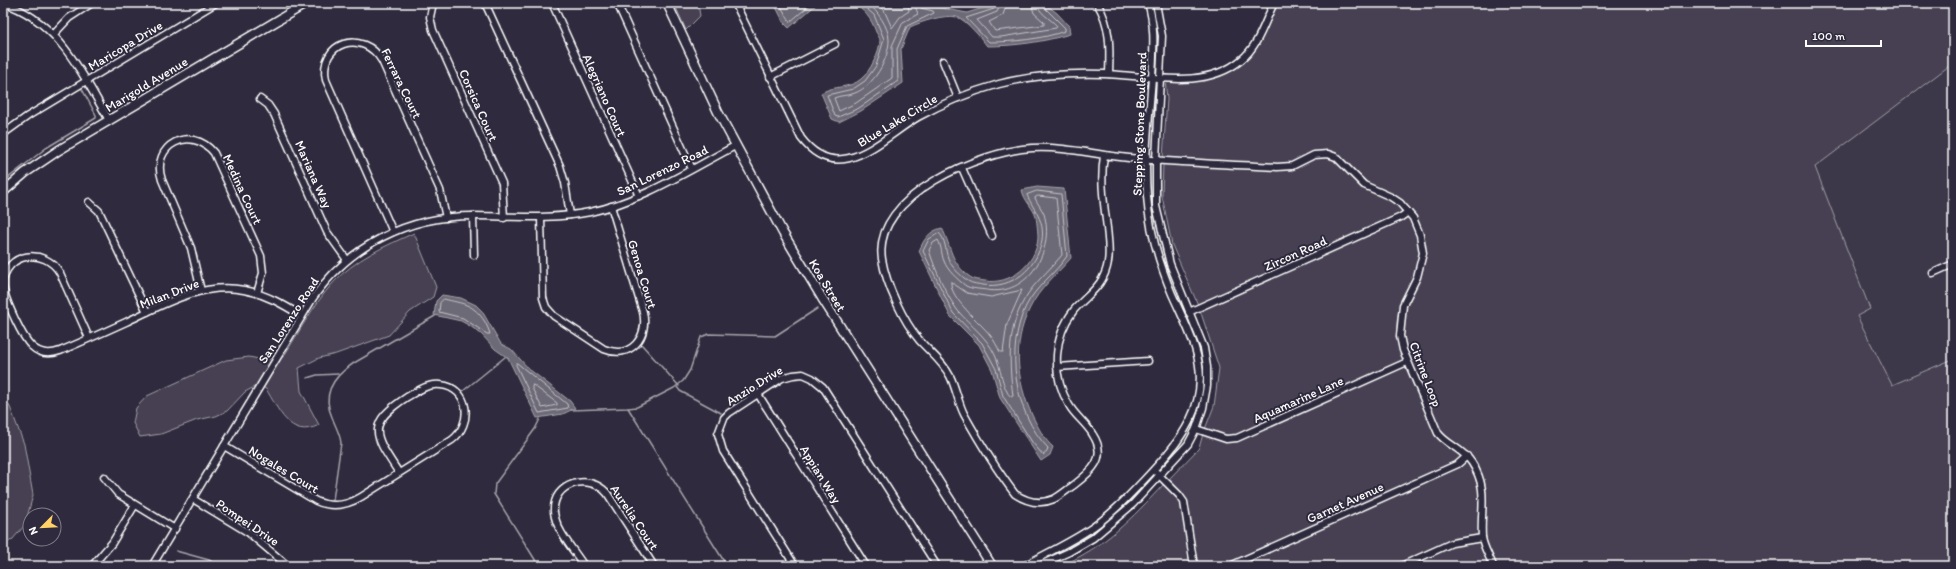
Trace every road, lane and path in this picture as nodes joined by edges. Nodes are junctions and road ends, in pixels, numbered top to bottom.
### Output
1 (5, 3) edge
2 (92, 3) edge
3 (216, 3) edge
4 (307, 3) edge
5 (433, 3) edge
6 (486, 3) edge
7 (552, 3) edge
8 (617, 3) edge
9 (667, 3) edge
10 (735, 3) edge
11 (1097, 3) edge
12 (1148, 3) edge
13 (1156, 3) edge
14 (1274, 3) edge
15 (3, 14) edge
16 (54, 34) junction
17 (834, 44) dead end
18 (943, 61) dead end
19 (1109, 74) junction
20 (1152, 76) junction
21 (770, 77) junction
22 (1160, 77) junction
23 (86, 82) junction
24 (958, 98) junction
25 (260, 99) dead end
26 (109, 120) junction
27 (3, 134) edge
28 (735, 146) junction
29 (1104, 156) junction
30 (1146, 160) junction
31 (1156, 160) junction
32 (962, 168) junction
33 (692, 169) junction
34 (3, 192) edge
35 (639, 196) junction
36 (89, 202) dead end
37 (611, 206) junction
38 (1408, 212) junction
39 (570, 215) junction
40 (473, 216) junction
41 (446, 218) junction
42 (504, 218) junction
43 (540, 218) junction
44 (393, 232) junction
45 (992, 236) dead end
46 (474, 255) dead end
47 (347, 260) junction
48 (1953, 264) edge
49 (1933, 273) dead end
50 (3, 284) edge
51 (201, 291) junction
52 (257, 293) junction
53 (147, 312) junction
54 (1189, 312) junction
55 (302, 316) junction
56 (89, 338) junction
57 (1148, 361) dead end
58 (1407, 362) junction
59 (1057, 367) junction
60 (758, 394) junction
61 (1196, 429) junction
62 (224, 446) junction
63 (1467, 456) junction
64 (1154, 470) junction
65 (399, 474) junction
66 (1160, 476) junction
67 (104, 477) dead end
68 (193, 499) junction
69 (135, 505) junction
70 (175, 529) junction
71 (1482, 538) junction
72 (92, 566) edge
73 (152, 566) edge
74 (288, 566) edge
75 (584, 566) edge
76 (654, 566) edge
77 (796, 566) edge
78 (866, 566) edge
79 (937, 566) edge
80 (992, 566) edge
81 (1024, 566) edge
82 (1038, 566) edge
83 (1194, 566) edge
84 (1230, 566) edge
85 (1401, 566) edge
86 (1493, 566) edge

1 - 15 street
1 - 16 street
2 - 16 street
3 - 23 street, Maricopa Drive
4 - 26 main road, Marigold Avenue
5 - 42 street, Corsica Court
6 - 39 street
7 - 35 street, Alegriano Court
8 - 33 street
9 - 28 main road, Koa Street
10 - 21 street, Blue Lake Circle
11 - 19 street
12 - 20 street, Stepping Stone Boulevard
13 - 22 street, Stepping Stone Boulevard
14 - 22 street, Blue Lake Circle
16 - 23 street
17 - 21 street
18 - 24 street
19 - 20 street, Blue Lake Circle
19 - 24 street, Blue Lake Circle
20 - 22 street, Blue Lake Circle
20 - 30 street, Stepping Stone Boulevard
21 - 24 street, Blue Lake Circle
22 - 31 street, Stepping Stone Boulevard
23 - 26 street
23 - 27 street, Maricopa Drive
25 - 47 street, Mariana Way
26 - 34 main road, Marigold Avenue
28 - 33 street, San Lorenzo Road
28 - 80 main road, Koa Street
29 - 30 street, Citrine Loop
29 - 32 street, Citrine Loop
29 - 59 street, Citrine Loop
30 - 31 street, Citrine Loop
30 - 64 street, Stepping Stone Boulevard
31 - 38 street, Citrine Loop
31 - 54 street, Stepping Stone Boulevard
32 - 45 street
32 - 59 street, Citrine Loop
33 - 35 street, San Lorenzo Road
35 - 37 street, San Lorenzo Road
36 - 53 street
37 - 39 street, San Lorenzo Road
37 - 43 street, Genoa Court
38 - 54 street, Zircon Road
38 - 58 street, Citrine Loop
39 - 43 street, San Lorenzo Road
40 - 41 street, San Lorenzo Road
40 - 42 street, San Lorenzo Road
40 - 46 street
41 - 44 street, San Lorenzo Road
41 - 44 street, Ferrara Court
42 - 43 street, San Lorenzo Road
44 - 47 street, San Lorenzo Road
47 - 55 street, San Lorenzo Road
48 - 49 street
50 - 56 street, Milan Drive
50 - 56 street, Milan Drive
51 - 52 street, Milan Drive
51 - 52 street, Medina Court
51 - 53 street, Milan Drive
52 - 55 street, Milan Drive
53 - 56 street, Milan Drive
54 - 61 street, Stepping Stone Boulevard
55 - 62 street, San Lorenzo Road
57 - 59 street
58 - 61 street, Aquamarine Lane
58 - 63 street, Citrine Loop
60 - 77 street, Anzio Drive
60 - 78 street, Appian Way
60 - 79 street, Anzio Drive
61 - 66 street, Stepping Stone Boulevard
62 - 65 street, Nogales Court
62 - 68 street, San Lorenzo Road
63 - 71 street, Citrine Loop
63 - 84 street, Garnet Avenue
64 - 66 street
64 - 81 street, Stepping Stone Boulevard
65 - 65 street, Nogales Court
66 - 82 street, Stepping Stone Boulevard
66 - 83 street
67 - 69 street
68 - 70 street, San Lorenzo Road
68 - 74 street, Pompei Drive
69 - 70 street
69 - 72 street
70 - 73 street, San Lorenzo Road
71 - 85 street
71 - 86 street, Citrine Loop
75 - 76 street, Aurelia Court

